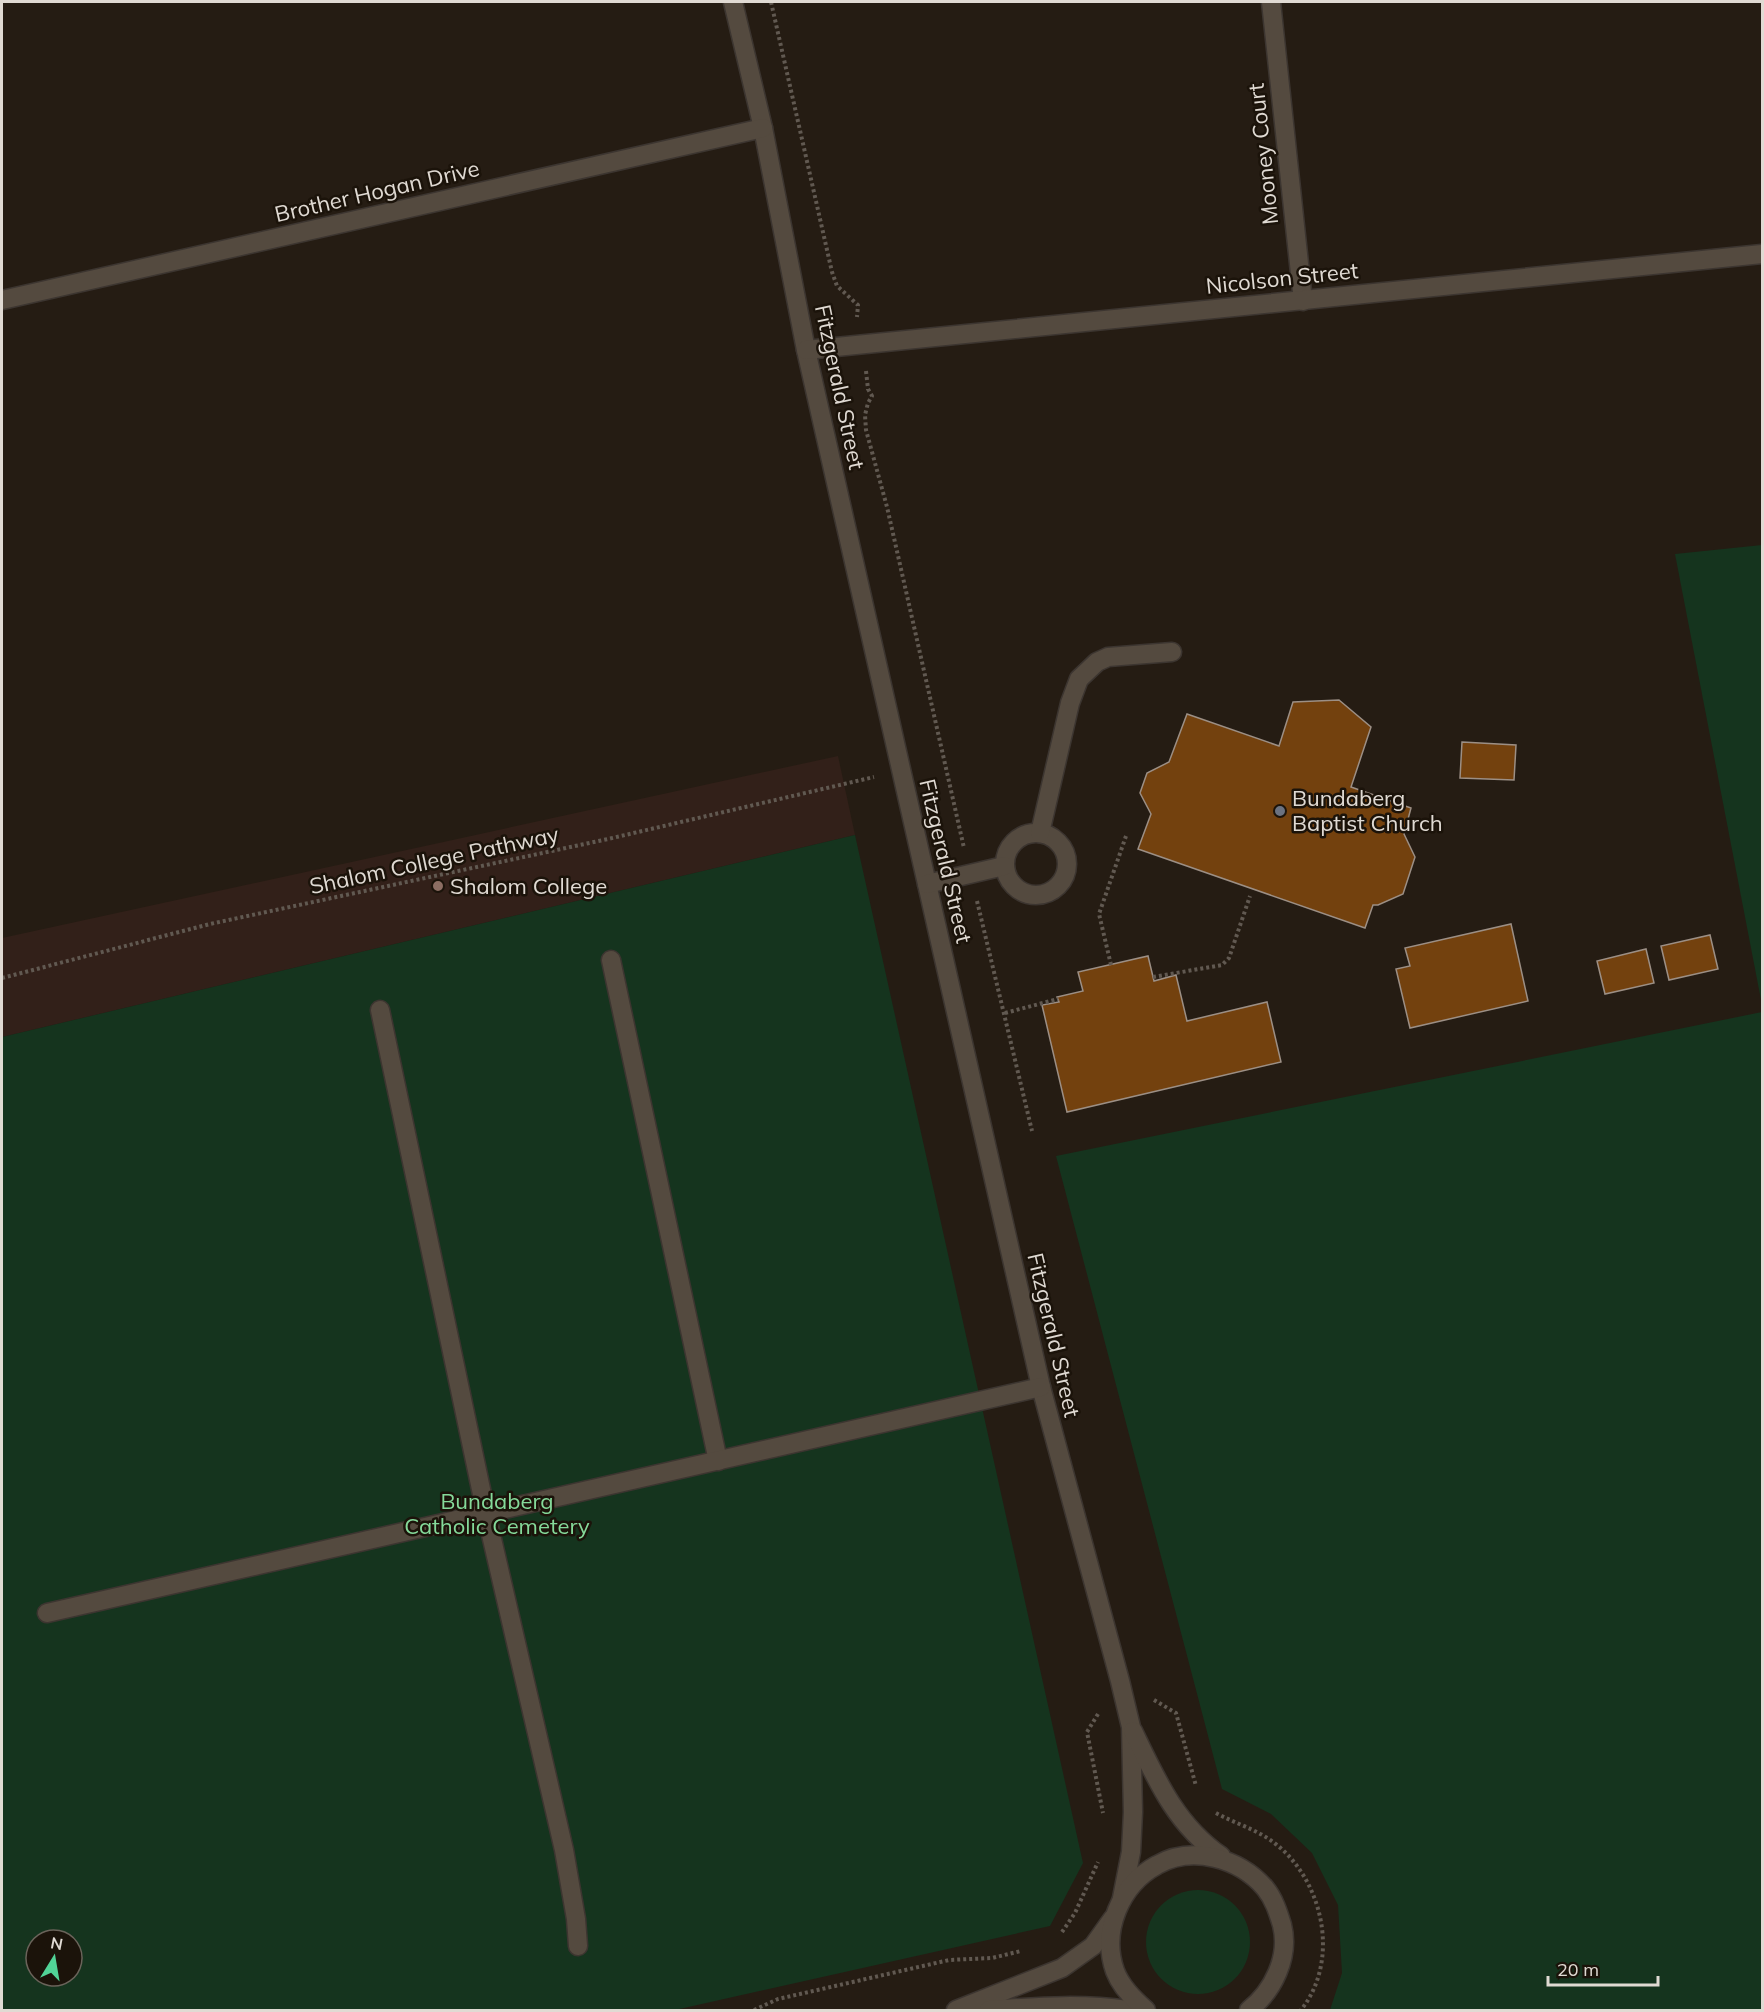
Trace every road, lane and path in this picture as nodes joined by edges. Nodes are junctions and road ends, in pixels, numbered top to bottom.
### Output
1 (733, 2) edge
2 (771, 2) edge
3 (1271, 2) edge
4 (763, 128) junction
5 (1762, 254) edge
6 (2, 300) edge
7 (1303, 301) junction
8 (862, 344) junction
9 (806, 350) junction
10 (1172, 652) dead end
11 (874, 777) dead end
12 (1040, 832) junction
13 (1126, 836) dead end
14 (1004, 866) junction
15 (971, 874) junction
16 (927, 884) junction
17 (1250, 896) dead end
18 (611, 960) dead end
19 (1111, 965) dead end
20 (1153, 977) dead end
21 (2, 978) edge
22 (1058, 999) dead end
23 (380, 1010) dead end
24 (1005, 1013) junction
25 (1032, 1131) dead end
26 (1041, 1387) junction
27 (718, 1461) junction
28 (486, 1513) junction
29 (47, 1613) dead end
30 (1131, 1727) junction
31 (1087, 1732) dead end
32 (1104, 1819) dead end
33 (1100, 1856) dead end
34 (1230, 1862) junction
35 (1122, 1898) junction
36 (1113, 1917) junction
37 (1057, 1939) dead end
38 (578, 1946) dead end
39 (1030, 1949) dead end
40 (1263, 2002) edge
41 (754, 2010) edge
42 (956, 2010) edge
43 (989, 2010) edge
44 (1127, 2010) edge
45 (1146, 2010) edge
46 (1249, 2010) edge

1 - 4 street, Fitzgerald Street
2 - 8 path
3 - 7 street, Mooney Court
4 - 6 street, Brother Hogan Drive
4 - 9 street, Fitzgerald Street
5 - 7 street, Nicolson Street
7 - 8 street, Nicolson Street
8 - 9 street, Nicolson Street
8 - 15 path
9 - 16 street, Fitzgerald Street
10 - 12 street
11 - 21 path, Shalom College Pathway
12 - 14 street
12 - 14 street
13 - 19 path
14 - 15 street
15 - 16 street
15 - 24 path
16 - 26 street, Fitzgerald Street
17 - 20 path
18 - 27 street
22 - 24 path
23 - 28 street
24 - 25 path
26 - 27 street
26 - 30 street, Fitzgerald Street
27 - 28 street
28 - 29 street
28 - 38 street
30 - 34 street
30 - 35 street
31 - 32 path
33 - 37 path
34 - 35 street
34 - 40 street
35 - 36 street
36 - 42 street
36 - 45 street
39 - 41 path
40 - 46 street
43 - 44 street

